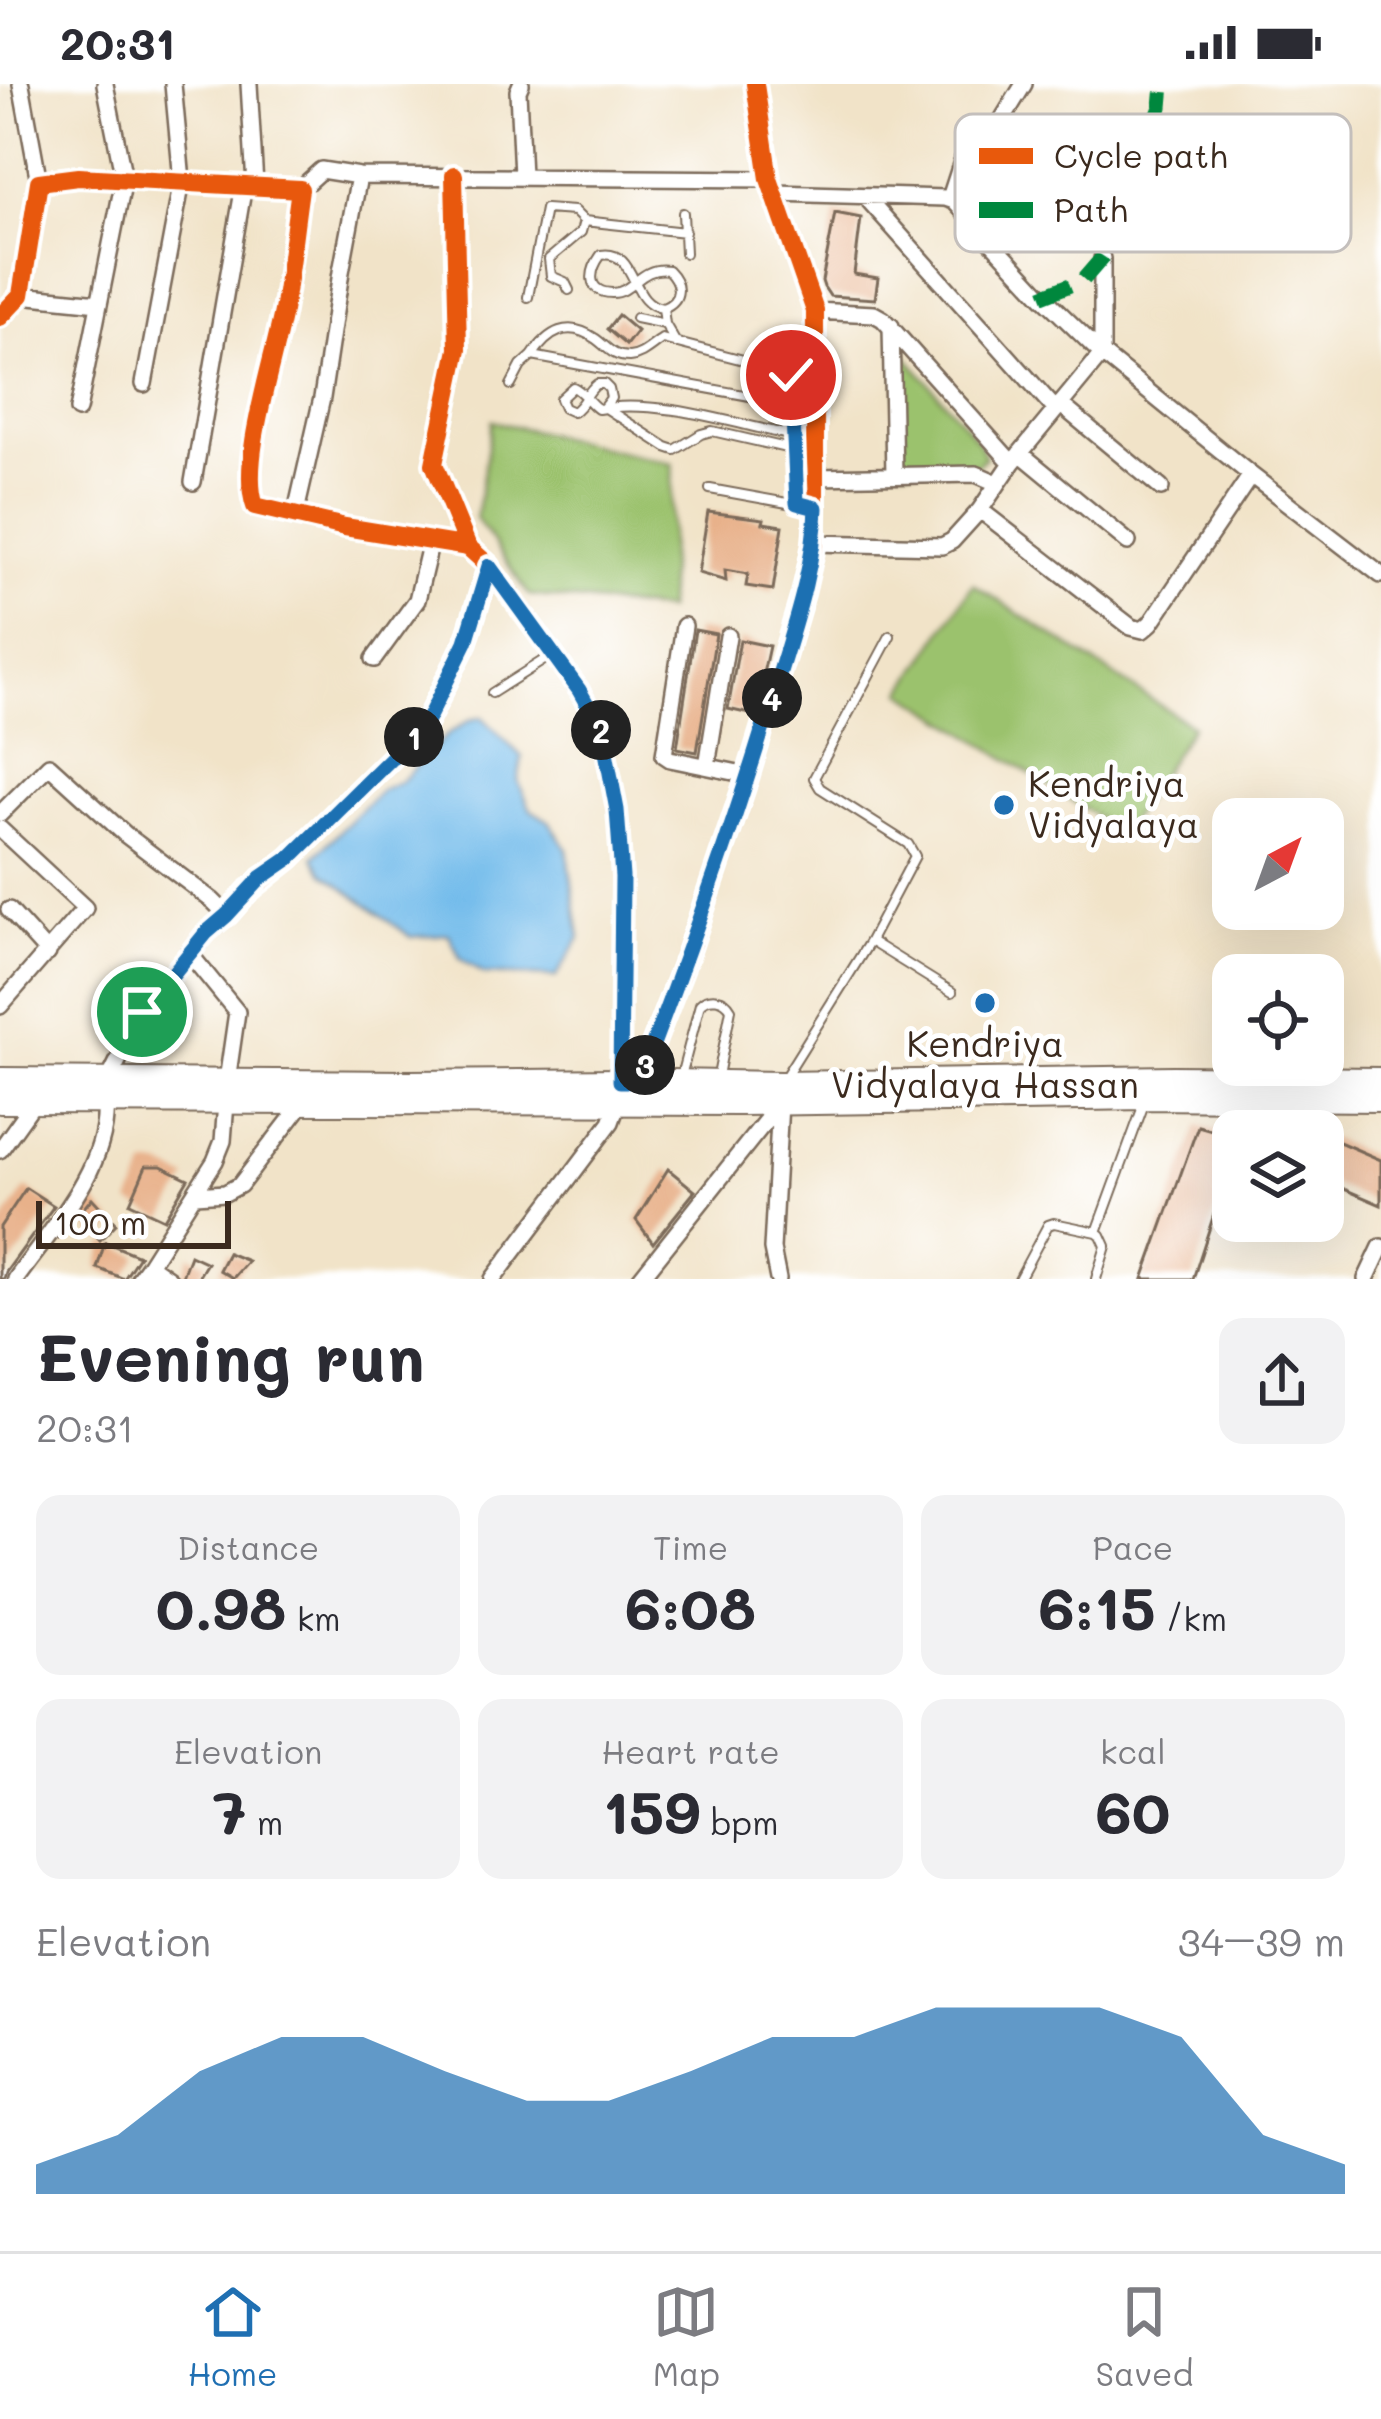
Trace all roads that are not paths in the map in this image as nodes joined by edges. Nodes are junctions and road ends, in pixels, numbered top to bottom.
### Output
1 (21, 84) edge
2 (105, 84) edge
3 (173, 84) edge
4 (249, 84) edge
5 (521, 84) edge
6 (755, 84) edge
7 (1023, 84) edge
8 (1005, 114) edge
9 (454, 175) junction
10 (359, 176) junction
11 (522, 176) junction
12 (124, 179) junction
13 (39, 182) junction
14 (182, 182) junction
15 (955, 183) edge
16 (249, 185) junction
17 (772, 186) junction
18 (300, 189) junction
19 (865, 196) junction
20 (950, 198) junction
21 (955, 203) edge
22 (683, 213) dead end
23 (584, 221) junction
24 (685, 232) junction
25 (1001, 252) edge
26 (686, 253) dead end
27 (1102, 257) dead end
28 (634, 281) junction
29 (569, 290) dead end
30 (21, 295) junction
31 (528, 297) dead end
32 (99, 303) junction
33 (663, 308) junction
34 (815, 311) junction
35 (0, 317) edge
36 (637, 318) dead end
37 (665, 324) junction
38 (891, 326) junction
39 (676, 343) junction
40 (1102, 354) junction
41 (532, 356) junction
42 (144, 383) dead end
43 (511, 385) dead end
44 (793, 404) junction
45 (604, 407) junction
46 (1058, 407) junction
47 (78, 410) dead end
48 (794, 436) junction
49 (795, 449) junction
50 (1016, 458) junction
51 (895, 475) junction
52 (1251, 475) junction
53 (816, 477) junction
54 (193, 482) dead end
55 (998, 483) junction
56 (1161, 488) dead end
57 (710, 489) dead end
58 (797, 503) junction
59 (816, 508) junction
60 (980, 510) junction
61 (295, 515) junction
62 (431, 541) junction
63 (1128, 542) dead end
64 (815, 543) junction
65 (468, 548) junction
66 (489, 566) junction
67 (1381, 575) edge
68 (684, 626) dead end
69 (728, 636) dead end
70 (890, 636) dead end
71 (553, 654) junction
72 (374, 659) dead end
73 (492, 693) dead end
74 (707, 766) junction
75 (748, 775) junction
76 (0, 814) edge
77 (0, 829) edge
78 (9, 910) dead end
79 (227, 915) junction
80 (870, 941) junction
81 (48, 953) junction
82 (189, 953) junction
83 (952, 992) dead end
84 (0, 1006) edge
85 (0, 1080) edge
86 (1381, 1080) edge
87 (680, 1082) junction
88 (717, 1082) junction
89 (1147, 1087) junction
90 (626, 1088) junction
91 (227, 1092) junction
92 (106, 1093) junction
93 (781, 1093) junction
94 (1381, 1099) edge
95 (0, 1101) edge
96 (35, 1101) junction
97 (303, 1103) junction
98 (0, 1150) edge
99 (196, 1195) junction
100 (1096, 1232) junction
101 (1381, 1247) edge
102 (144, 1272) edge
103 (16, 1279) edge
104 (169, 1279) edge
105 (493, 1279) edge
106 (640, 1279) edge
107 (778, 1279) edge
108 (1019, 1279) edge
109 (1096, 1279) edge
110 (1366, 1279) edge

1 - 13 street
2 - 12 street
3 - 14 street
4 - 16 street
5 - 11 street
6 - 17 street
7 - 8 street
9 - 10 street
9 - 11 street
9 - 65 street
10 - 18 street
10 - 61 street
11 - 17 street
12 - 13 street
12 - 14 street
12 - 32 street
13 - 30 street
14 - 16 street
14 - 42 street
15 - 20 street
16 - 18 street
16 - 54 street
17 - 19 street
17 - 34 street
18 - 61 street
19 - 20 street
19 - 46 street
20 - 21 street
22 - 24 lane
23 - 24 lane
23 - 29 lane
23 - 31 lane
24 - 26 lane
25 - 40 street
27 - 40 street
28 - 28 lane
28 - 33 lane
28 - 33 lane
30 - 32 street
30 - 35 street
32 - 47 street
33 - 37 lane
34 - 38 street
34 - 53 street
36 - 37 lane
37 - 39 lane
38 - 50 street
38 - 51 street
39 - 41 lane
39 - 44 lane
40 - 46 street
40 - 52 street
41 - 43 lane
41 - 44 lane
44 - 48 lane
45 - 45 lane
45 - 48 lane
45 - 49 lane
46 - 50 street
46 - 56 street
48 - 49 lane
49 - 58 lane
50 - 55 street
50 - 63 street
51 - 53 street
51 - 55 street
52 - 60 street
52 - 67 street
53 - 59 street
55 - 60 street
57 - 58 lane
58 - 59 lane
59 - 64 street
60 - 64 street
61 - 62 street
62 - 65 street
62 - 72 street
64 - 75 street
65 - 66 street
66 - 71 street
66 - 79 street
68 - 74 street
69 - 74 street
70 - 80 lane
71 - 73 lane
71 - 90 street
74 - 75 street
75 - 90 street
76 - 79 street
77 - 81 street
78 - 81 street
79 - 82 street
80 - 83 lane
80 - 93 lane
81 - 84 street
82 - 91 street
82 - 92 street
85 - 92 main road
86 - 89 main road
87 - 88 main road
87 - 88 lane
87 - 90 main road
88 - 93 main road
89 - 93 main road
89 - 94 main road
89 - 100 lane
90 - 91 main road
90 - 93 main road
90 - 97 main road
90 - 105 street
91 - 92 main road
91 - 97 main road
91 - 99 street
92 - 96 main road
92 - 103 street
93 - 106 street
93 - 107 street
95 - 96 main road
96 - 98 street
97 - 99 street
99 - 102 street
100 - 108 lane
100 - 109 lane
101 - 110 street
102 - 104 street

